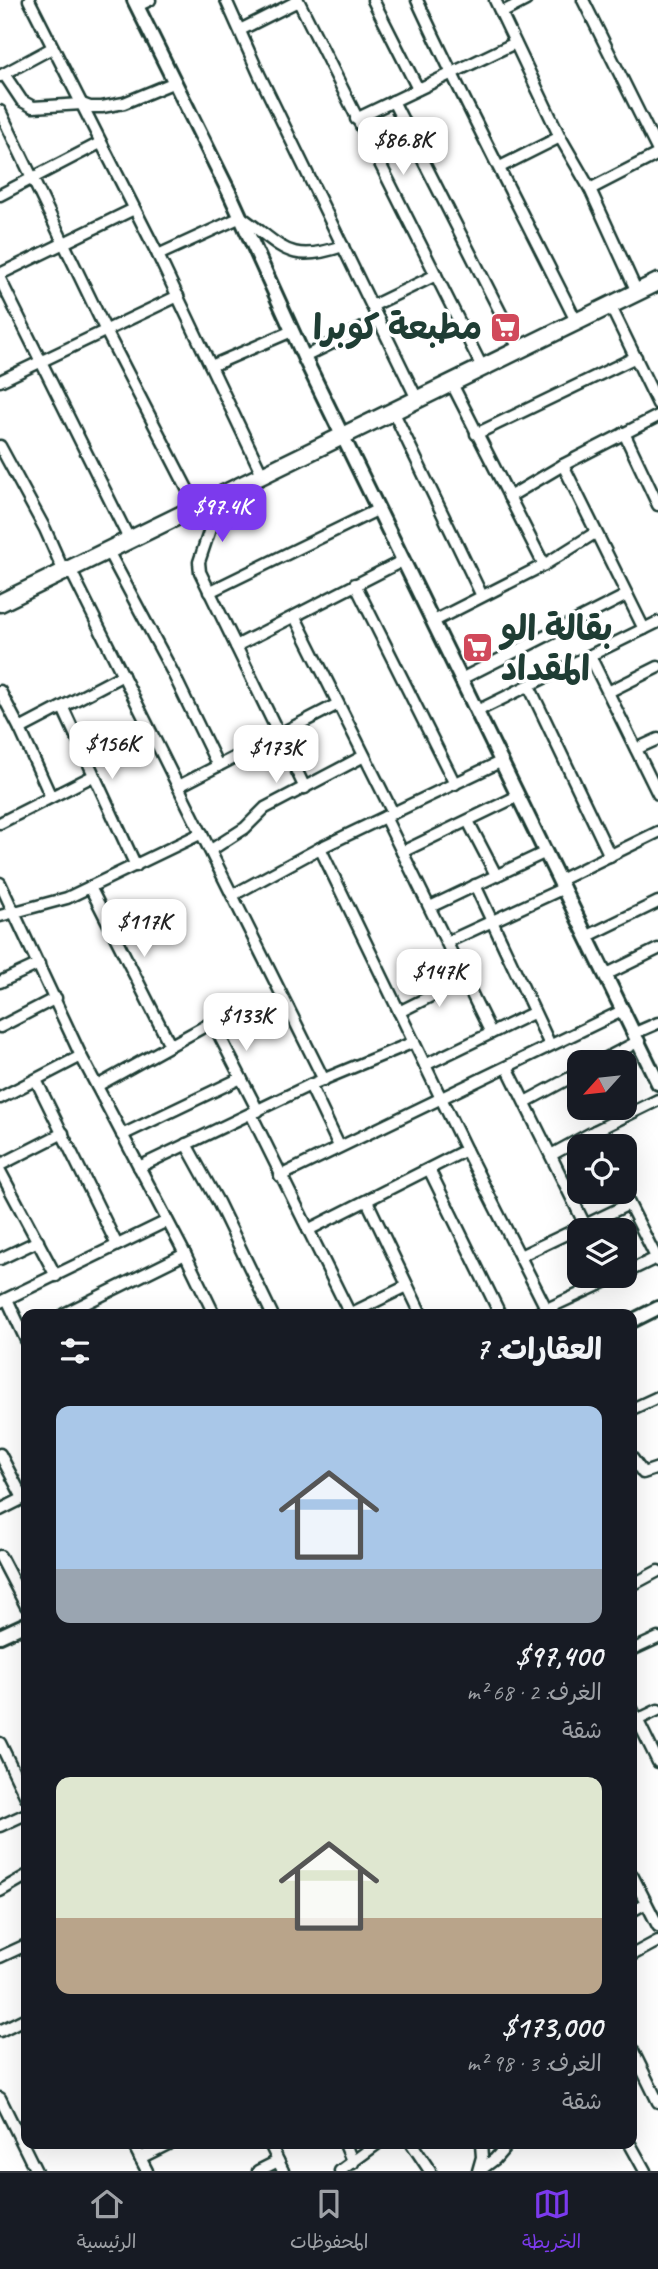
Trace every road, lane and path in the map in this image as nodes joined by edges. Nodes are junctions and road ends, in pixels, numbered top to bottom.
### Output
1 (29, 0) edge
2 (150, 0) edge
3 (226, 0) edge
4 (298, 0) edge
5 (373, 0) edge
6 (417, 0) edge
7 (495, 0) edge
8 (526, 0) edge
9 (583, 0) edge
10 (135, 3) edge
11 (501, 13) junction
12 (240, 30) junction
13 (515, 43) junction
14 (52, 48) junction
15 (451, 74) junction
16 (2, 75) edge
17 (175, 82) junction
18 (418, 89) junction
19 (393, 102) junction
20 (82, 104) junction
21 (0, 111) edge
22 (356, 119) junction
23 (560, 137) junction
24 (100, 143) junction
25 (658, 153) edge
26 (500, 167) junction
27 (33, 178) junction
28 (590, 189) junction
29 (0, 195) edge
30 (134, 209) junction
31 (241, 217) junction
32 (63, 242) junction
33 (343, 246) junction
34 (158, 256) junction
35 (0, 274) edge
36 (436, 275) junction
37 (0, 279) edge
38 (658, 282) edge
39 (637, 292) junction
40 (177, 296) junction
41 (372, 306) junction
42 (610, 306) junction
43 (379, 320) junction
44 (576, 321) junction
45 (106, 331) junction
46 (292, 331) junction
47 (519, 349) junction
48 (304, 357) junction
49 (636, 357) junction
50 (41, 361) junction
51 (211, 366) junction
52 (482, 367) junction
53 (658, 373) edge
54 (646, 378) junction
55 (0, 381) edge
56 (451, 382) junction
57 (417, 400) junction
58 (658, 404) edge
59 (393, 411) junction
60 (658, 416) edge
61 (624, 433) junction
62 (476, 435) junction
63 (342, 436) junction
64 (0, 446) edge
65 (563, 465) junction
66 (263, 475) junction
67 (509, 497) junction
68 (658, 505) edge
69 (201, 506) junction
70 (379, 509) junction
71 (595, 533) junction
72 (130, 541) junction
73 (108, 551) junction
74 (404, 560) junction
75 (544, 565) junction
76 (67, 570) junction
77 (355, 584) junction
78 (209, 592) junction
79 (627, 595) junction
80 (482, 596) junction
81 (0, 603) edge
82 (295, 617) junction
83 (434, 621) junction
84 (658, 622) edge
85 (644, 629) junction
86 (236, 646) junction
87 (590, 656) junction
88 (658, 667) edge
89 (123, 675) junction
90 (461, 679) junction
91 (529, 686) junction
92 (0, 691) edge
93 (608, 692) junction
94 (338, 704) junction
95 (63, 708) junction
96 (477, 711) junction
97 (20, 729) junction
98 (278, 735) junction
99 (658, 738) edge
100 (636, 748) junction
101 (364, 757) junction
102 (502, 761) junction
103 (218, 766) junction
104 (93, 776) junction
105 (454, 783) junction
106 (179, 786) junction
107 (305, 788) junction
108 (658, 794) edge
109 (518, 796) junction
110 (51, 797) junction
111 (389, 815) junction
112 (468, 821) junction
113 (0, 823) edge
114 (658, 832) edge
115 (202, 834) junction
116 (320, 848) junction
117 (211, 850) junction
118 (402, 852) junction
119 (545, 852) junction
120 (610, 856) junction
121 (136, 866) junction
122 (496, 875) junction
123 (0, 883) edge
124 (562, 884) junction
125 (475, 885) junction
126 (90, 887) junction
127 (233, 895) junction
128 (658, 902) edge
129 (430, 907) junction
130 (12, 911) junction
131 (0, 916) edge
132 (491, 921) junction
133 (588, 936) junction
134 (447, 942) junction
135 (658, 949) edge
136 (39, 964) junction
137 (607, 974) junction
138 (465, 979) junction
139 (0, 982) edge
140 (55, 998) junction
141 (624, 1010) junction
142 (399, 1012) junction
143 (533, 1013) junction
144 (658, 1023) edge
145 (0, 1027) edge
146 (491, 1033) junction
147 (637, 1037) junction
148 (414, 1042) junction
149 (170, 1045) junction
150 (550, 1045) junction
151 (617, 1050) edge
152 (81, 1056) junction
153 (425, 1065) junction
154 (507, 1067) junction
155 (241, 1078) junction
156 (567, 1079) edge
157 (36, 1080) junction
158 (324, 1080) junction
159 (658, 1083) edge
160 (97, 1086) junction
161 (310, 1086) junction
162 (441, 1097) junction
163 (0, 1098) edge
164 (658, 1100) edge
165 (525, 1102) junction
166 (254, 1113) junction
167 (595, 1131) junction
168 (63, 1133) junction
169 (596, 1134) edge
170 (122, 1135) junction
171 (186, 1144) junction
172 (339, 1146) junction
173 (466, 1150) junction
174 (551, 1155) junction
175 (0, 1165) edge
176 (139, 1167) junction
177 (429, 1169) junction
178 (0, 1171) edge
179 (280, 1176) junction
180 (4, 1186) edge
181 (367, 1201) junction
182 (629, 1204) joint
183 (581, 1218) edge
184 (601, 1218) edge
185 (167, 1221) junction
186 (308, 1230) junction
187 (567, 1234) edge
188 (38, 1241) junction
189 (117, 1245) junction
190 (185, 1254) junction
191 (520, 1256) junction
192 (0, 1259) edge
193 (657, 1259) edge
194 (637, 1268) edge
195 (56, 1276) junction
196 (407, 1286) junction
197 (594, 1288) edge
198 (3, 1301) edge
199 (658, 1308) edge
200 (74, 1309) edge
201 (210, 1309) edge
202 (270, 1309) edge
203 (348, 1309) edge
204 (360, 1309) edge
205 (418, 1309) edge
206 (498, 1309) edge
207 (546, 1309) edge
208 (553, 1309) edge
209 (637, 1318) edge
210 (21, 1330) edge
211 (658, 1397) edge
212 (637, 1407) edge
213 (0, 1454) edge
214 (637, 1467) edge
215 (658, 1468) edge
216 (21, 1491) edge
217 (21, 1500) edge
218 (0, 1510) edge
219 (0, 1556) edge
220 (658, 1571) edge
221 (637, 1582) edge
222 (21, 1596) edge
223 (21, 1626) edge
224 (0, 1636) edge
225 (658, 1638) edge
226 (637, 1648) edge
227 (658, 1710) edge
228 (638, 1720) joint
229 (0, 1743) edge
230 (654, 1747) edge
231 (658, 1762) edge
232 (21, 1787) edge
233 (21, 1816) edge
234 (0, 1826) edge
235 (21, 1880) edge
236 (637, 1885) edge
237 (0, 1891) edge
238 (646, 1903) junction
239 (637, 1908) edge
240 (658, 1926) edge
241 (657, 1944) edge
242 (21, 1947) edge
243 (637, 1953) edge
244 (0, 1957) edge
245 (21, 2020) edge
246 (0, 2031) edge
247 (637, 2059) edge
248 (0, 2098) edge
249 (658, 2102) edge
250 (21, 2141) edge
251 (25, 2149) edge
252 (136, 2149) edge
253 (158, 2149) edge
254 (272, 2149) edge
255 (347, 2149) edge
256 (371, 2149) edge
257 (415, 2149) edge
258 (481, 2149) edge
259 (503, 2149) edge
260 (634, 2149) edge
261 (140, 2158) junction
262 (354, 2163) junction
263 (281, 2166) edge
264 (484, 2170) edge
265 (36, 2171) edge
266 (147, 2171) edge
267 (258, 2171) edge
268 (340, 2171) edge
269 (430, 2171) edge
270 (645, 2171) edge

1 - 14 street
2 - 10 street
3 - 12 street
4 - 12 street
4 - 22 street
5 - 18 street
6 - 15 street
7 - 11 street
8 - 11 street
9 - 25 street
10 - 17 street
11 - 13 street
12 - 33 street
13 - 15 street
13 - 23 street
14 - 16 street
14 - 20 street
15 - 18 street
15 - 26 street
16 - 20 street
17 - 20 street
17 - 31 street
18 - 19 street
19 - 22 street
19 - 47 street
20 - 24 street
21 - 27 street
22 - 36 street
23 - 26 street
23 - 28 street
24 - 27 street
24 - 30 street
25 - 28 street
26 - 44 street
27 - 29 street
27 - 32 street
28 - 39 street
30 - 32 street
30 - 34 street
31 - 33 street
31 - 34 street
31 - 46 street
32 - 35 street
32 - 45 street
33 - 41 street
34 - 40 street
36 - 41 street
36 - 52 street
37 - 50 street
38 - 39 highway
39 - 42 highway
40 - 45 street
40 - 51 street
41 - 43 street
42 - 44 highway
42 - 49 street
43 - 48 street
43 - 57 street
44 - 47 highway
45 - 50 street
45 - 69 street
46 - 48 street
46 - 51 street
47 - 52 highway
48 - 63 street
49 - 54 street
49 - 62 street
50 - 55 street
50 - 72 street
51 - 66 street
52 - 56 highway
53 - 54 street
54 - 58 street
56 - 57 highway
56 - 62 street
57 - 59 highway
59 - 63 highway
59 - 80 street
60 - 61 street
61 - 65 street
61 - 68 street
62 - 67 street
63 - 66 highway
63 - 70 street
64 - 76 street
65 - 67 street
65 - 71 street
66 - 69 highway
67 - 75 street
69 - 72 highway
69 - 78 street
70 - 74 street
70 - 78 street
71 - 75 street
71 - 79 street
72 - 73 highway
73 - 76 highway
73 - 103 street
74 - 77 street
74 - 83 street
75 - 80 street
76 - 81 highway
76 - 89 street
77 - 82 street
77 - 105 street
78 - 86 street
79 - 85 street
79 - 90 street
80 - 83 street
82 - 86 street
82 - 94 street
83 - 90 street
84 - 85 street
85 - 87 street
86 - 98 street
87 - 91 street
87 - 93 street
88 - 93 street
89 - 95 street
89 - 106 street
90 - 96 street
91 - 96 street
91 - 120 street
92 - 97 street
93 - 100 street
94 - 98 street
94 - 101 street
95 - 97 street
95 - 104 street
96 - 102 street
97 - 110 street
98 - 103 street
98 - 107 street
99 - 100 street
100 - 108 street
101 - 107 street
101 - 111 street
102 - 105 street
102 - 109 street
103 - 106 street
104 - 110 street
104 - 121 street
105 - 111 street
106 - 115 street
107 - 117 street
109 - 112 street
109 - 119 street
110 - 113 street
111 - 116 street
111 - 118 street
112 - 118 street
112 - 122 street
114 - 120 street
115 - 117 street
115 - 121 street
116 - 127 street
116 - 142 street
117 - 127 street
118 - 129 street
119 - 122 street
119 - 124 street
120 - 124 street
121 - 126 street
122 - 125 street
123 - 130 street
124 - 132 street
124 - 133 street
125 - 129 street
125 - 132 street
126 - 130 street
126 - 149 street
127 - 158 street
128 - 133 street
129 - 134 street
130 - 131 street
130 - 136 street
132 - 134 street
132 - 143 street
133 - 137 street
134 - 138 street
135 - 137 street
136 - 139 street
136 - 140 street
137 - 141 street
138 - 142 street
138 - 146 street
140 - 145 street
140 - 152 street
141 - 147 street
141 - 150 street
142 - 148 street
143 - 146 street
143 - 150 street
144 - 147 street
146 - 153 street
147 - 151 street
147 - 159 street
148 - 153 street
148 - 158 street
149 - 155 street
149 - 160 street
150 - 154 street
152 - 157 street
152 - 160 street
153 - 162 street
154 - 162 street
154 - 165 street
155 - 166 street
155 - 170 street
156 - 165 street
157 - 163 street
157 - 168 street
158 - 161 street
160 - 170 street
161 - 166 street
161 - 172 street
162 - 172 street
162 - 173 street
164 - 167 street
165 - 174 street
166 - 171 street
166 - 179 street
167 - 169 street
167 - 174 street
168 - 175 street
168 - 189 street
170 - 176 street
171 - 176 street
171 - 202 street
172 - 179 street
173 - 177 street
173 - 191 street
174 - 183 street
176 - 185 street
177 - 181 street
177 - 206 street
178 - 180 street
179 - 186 street
180 - 188 street
181 - 186 street
181 - 196 street
182 - 184 street
182 - 193 street
185 - 189 street
185 - 190 street
186 - 203 street
187 - 191 street
188 - 192 street
188 - 195 street
189 - 195 street
190 - 200 street
190 - 201 street
191 - 207 street
193 - 194 street
195 - 198 street
196 - 204 street
196 - 205 street
197 - 208 street
198 - 210 street
199 - 209 street
211 - 212 street
213 - 216 street
214 - 215 street
217 - 218 street
219 - 222 street
220 - 221 street
223 - 224 street
225 - 226 street
227 - 228 street
228 - 230 street
229 - 232 street
230 - 231 street
233 - 234 street
235 - 237 street
236 - 238 street
238 - 239 street
238 - 240 street
241 - 243 street
242 - 244 street
245 - 246 street
247 - 249 street
248 - 250 street
251 - 265 street
252 - 261 street
253 - 261 street
254 - 263 street
255 - 262 street
256 - 262 street
257 - 269 street
258 - 264 street
259 - 264 street
260 - 270 street
261 - 266 street
262 - 268 street
263 - 267 street

